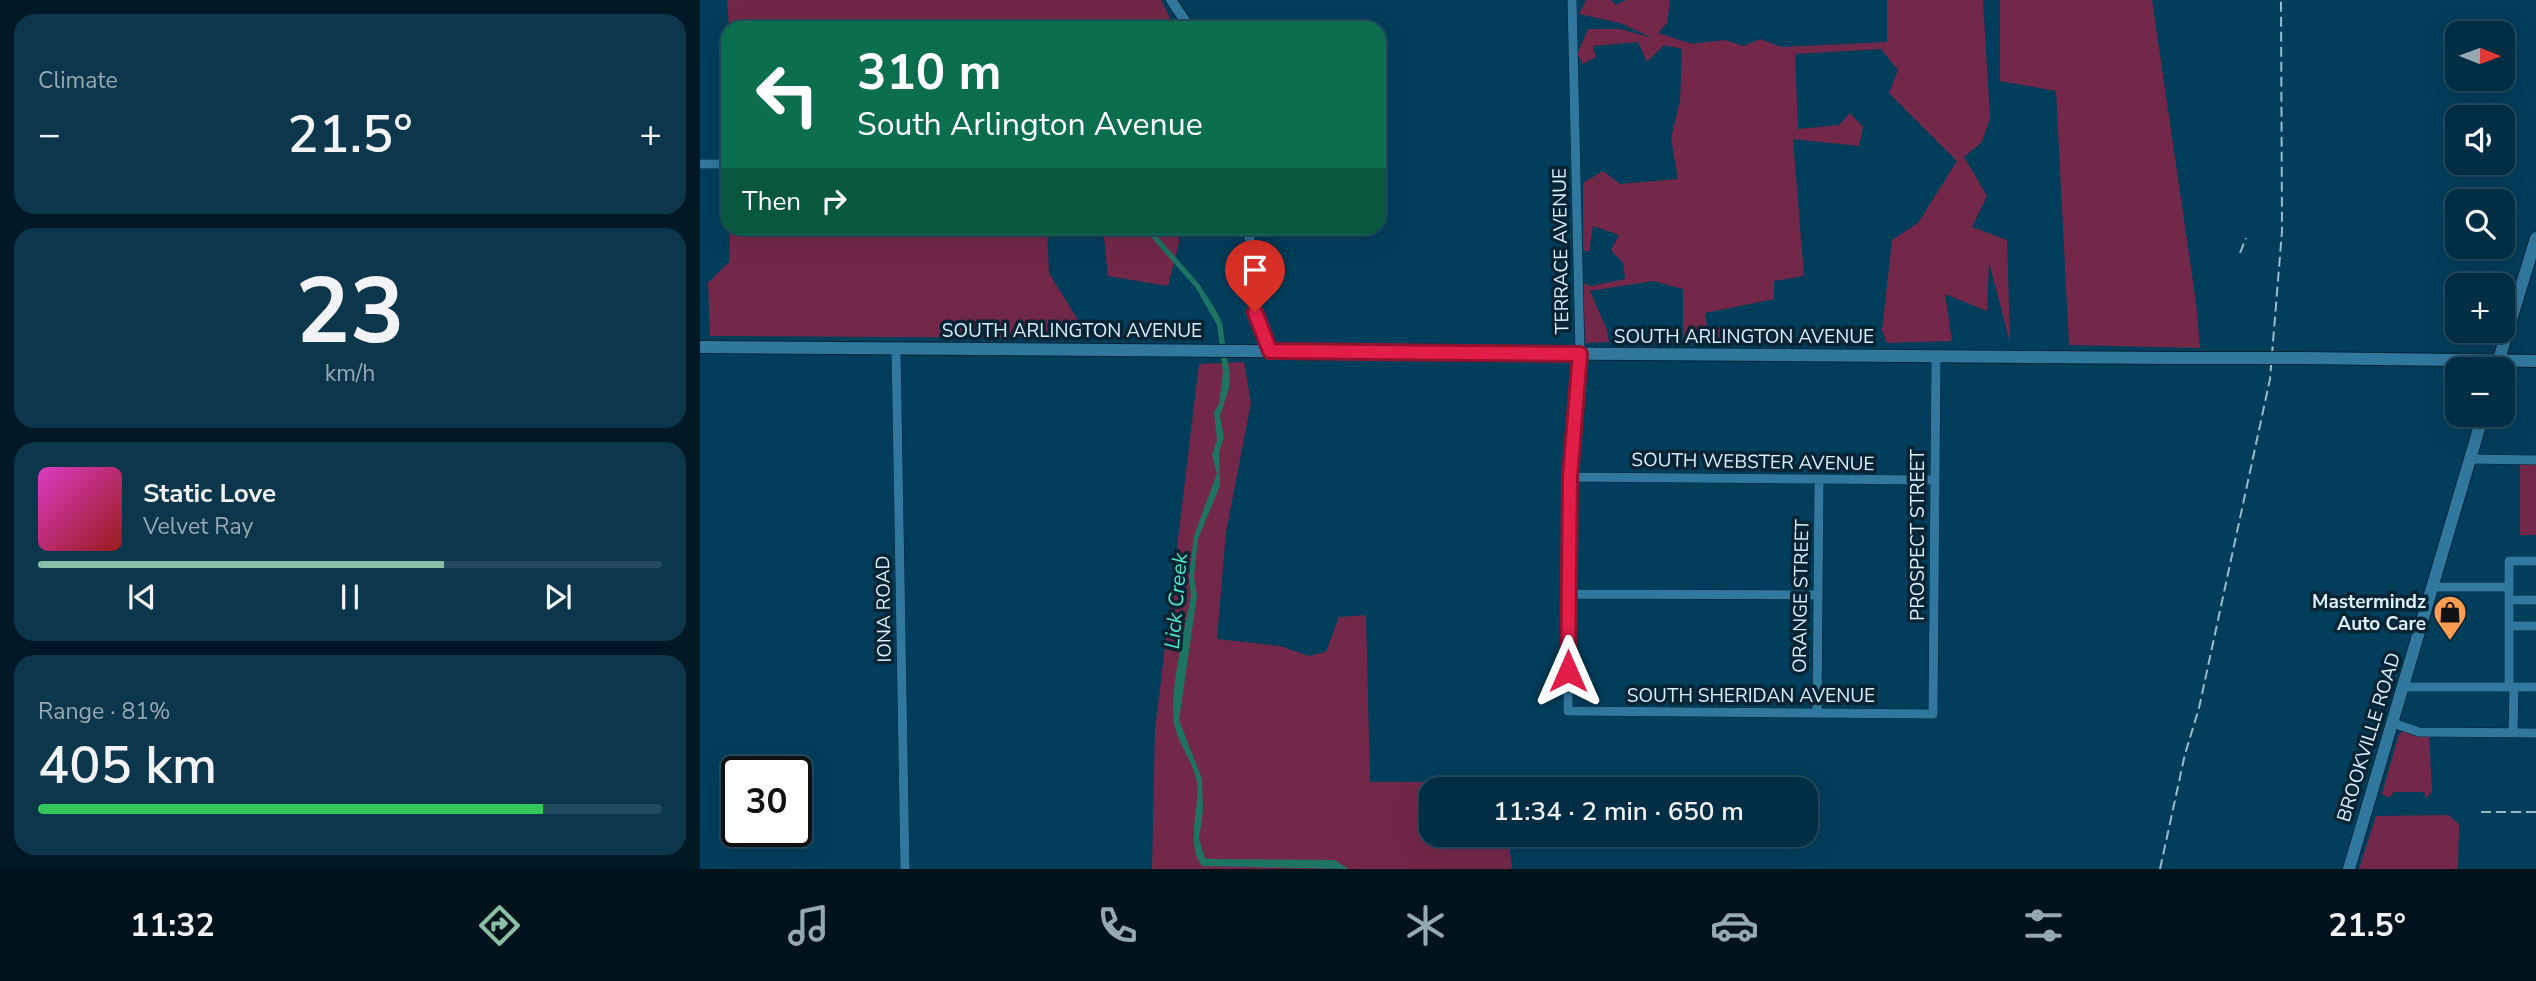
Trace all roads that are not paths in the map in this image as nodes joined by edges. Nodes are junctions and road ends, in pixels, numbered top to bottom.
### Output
1 (1171, 0) edge
2 (1572, 0) edge
3 (1184, 21) edge
4 (700, 164) edge
5 (719, 164) dead end
6 (1249, 235) edge
7 (2536, 238) edge
8 (700, 347) edge
9 (896, 348) junction
10 (1270, 351) junction
11 (1580, 354) junction
12 (1937, 356) junction
13 (2500, 357) edge
14 (2536, 360) edge
15 (2445, 363) edge
16 (2515, 363) edge
17 (2479, 427) edge
18 (2469, 459) junction
19 (2536, 460) edge
20 (1570, 477) junction
21 (1819, 479) junction
22 (1935, 480) junction
23 (2536, 561) edge
24 (2433, 587) junction
25 (2509, 587) junction
26 (1569, 594) junction
27 (1818, 595) junction
28 (2509, 600) junction
29 (2536, 600) edge
30 (2509, 626) junction
31 (2536, 626) edge
32 (2404, 687) junction
33 (2511, 687) junction
34 (2536, 687) edge
35 (1568, 711) joint
36 (1816, 713) junction
37 (1933, 714) joint
38 (2393, 723) junction
39 (2513, 733) junction
40 (2536, 733) edge
41 (905, 869) edge
42 (2349, 869) edge

1 - 3 street
2 - 11 street, TERRACE AVENUE
4 - 5 street
6 - 10 street
7 - 13 main road
8 - 9 main road, SOUTH ARLINGTON AVENUE
9 - 10 main road, SOUTH ARLINGTON AVENUE
9 - 41 street, IONA ROAD
10 - 11 main road, SOUTH ARLINGTON AVENUE
11 - 12 main road, SOUTH ARLINGTON AVENUE
11 - 20 street, TERRACE AVENUE
12 - 15 main road, SOUTH ARLINGTON AVENUE, bridge
12 - 22 street, PROSPECT STREET
14 - 16 main road, SOUTH ARLINGTON AVENUE
17 - 18 main road, BROOKVILLE ROAD
18 - 19 street
18 - 24 main road, BROOKVILLE ROAD
20 - 21 street, SOUTH WEBSTER AVENUE
20 - 26 street, TERRACE AVENUE
21 - 22 street, SOUTH WEBSTER AVENUE
21 - 27 street, ORANGE STREET
22 - 37 street, PROSPECT STREET
23 - 25 street
24 - 25 street
24 - 32 main road, BROOKVILLE ROAD
25 - 28 street
26 - 27 street
26 - 35 street, TERRACE AVENUE
27 - 36 street, ORANGE STREET
28 - 29 street
28 - 30 street
30 - 31 street
30 - 33 street
32 - 33 street
32 - 38 main road, BROOKVILLE ROAD
33 - 34 street
33 - 39 street
35 - 36 street, SOUTH SHERIDAN AVENUE
36 - 37 street, SOUTH SHERIDAN AVENUE
38 - 39 street
38 - 42 main road, BROOKVILLE ROAD
39 - 40 street

